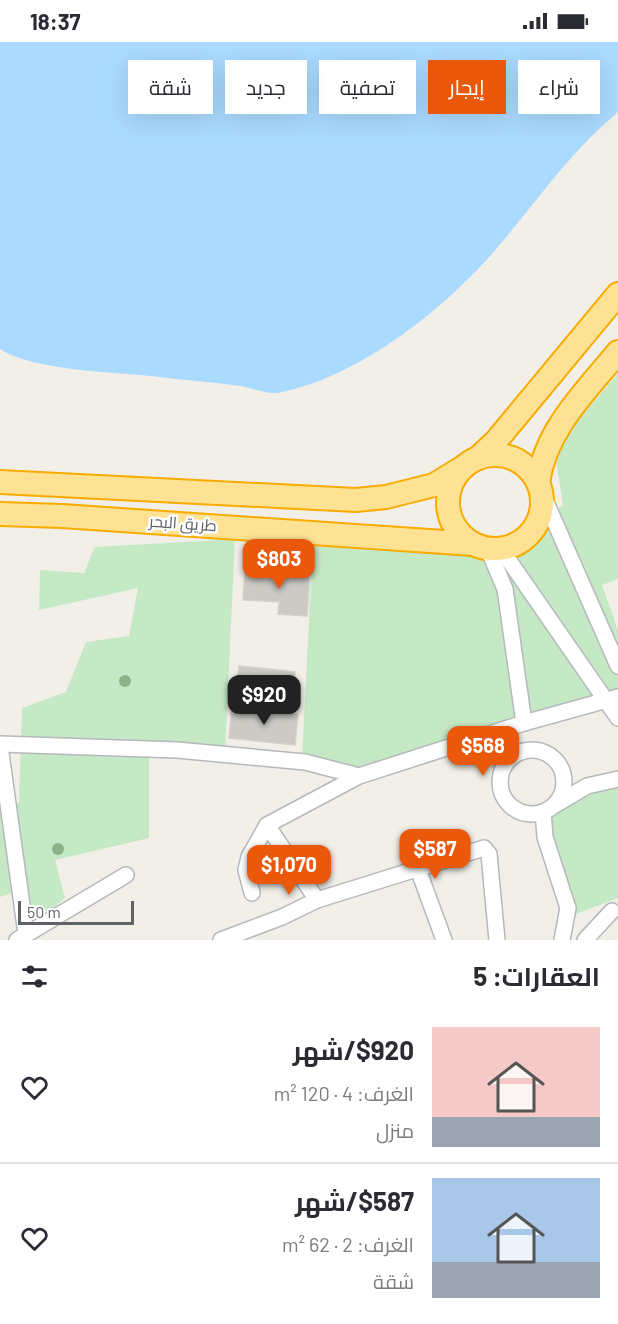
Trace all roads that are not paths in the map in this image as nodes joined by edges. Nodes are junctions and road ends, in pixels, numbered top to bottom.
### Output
1 (618, 294) edge
2 (618, 352) edge
3 (471, 462) junction
4 (0, 482) edge
5 (540, 488) junction
6 (0, 514) edge
7 (487, 547) junction
8 (618, 666) edge
9 (611, 700) edge
10 (618, 718) edge
11 (524, 723) junction
12 (0, 745) edge
13 (561, 768) junction
14 (359, 777) junction
15 (618, 779) edge
16 (587, 786) junction
17 (548, 809) junction
18 (267, 825) junction
19 (418, 869) junction
20 (126, 875) dead end
21 (252, 893) dead end
22 (317, 900) junction
23 (612, 910) dead end
24 (22, 937) edge
25 (221, 940) edge
26 (444, 940) edge
27 (497, 940) edge
28 (562, 940) edge
29 (585, 940) edge

1 - 3 highway, طريق البحر
2 - 5 highway
3 - 4 highway, طريق البحر
3 - 5 highway
3 - 7 highway
5 - 7 highway
5 - 8 street
6 - 7 highway, طريق البحر
7 - 9 street
7 - 11 street
9 - 10 street
9 - 11 street
11 - 14 street
12 - 14 street
12 - 24 street
13 - 16 street
13 - 17 street
13 - 17 street
14 - 18 street
15 - 16 street
16 - 17 street
17 - 28 street
18 - 21 street
18 - 22 street
19 - 22 street
19 - 26 street
19 - 27 street
20 - 24 street
22 - 25 street
23 - 29 street

